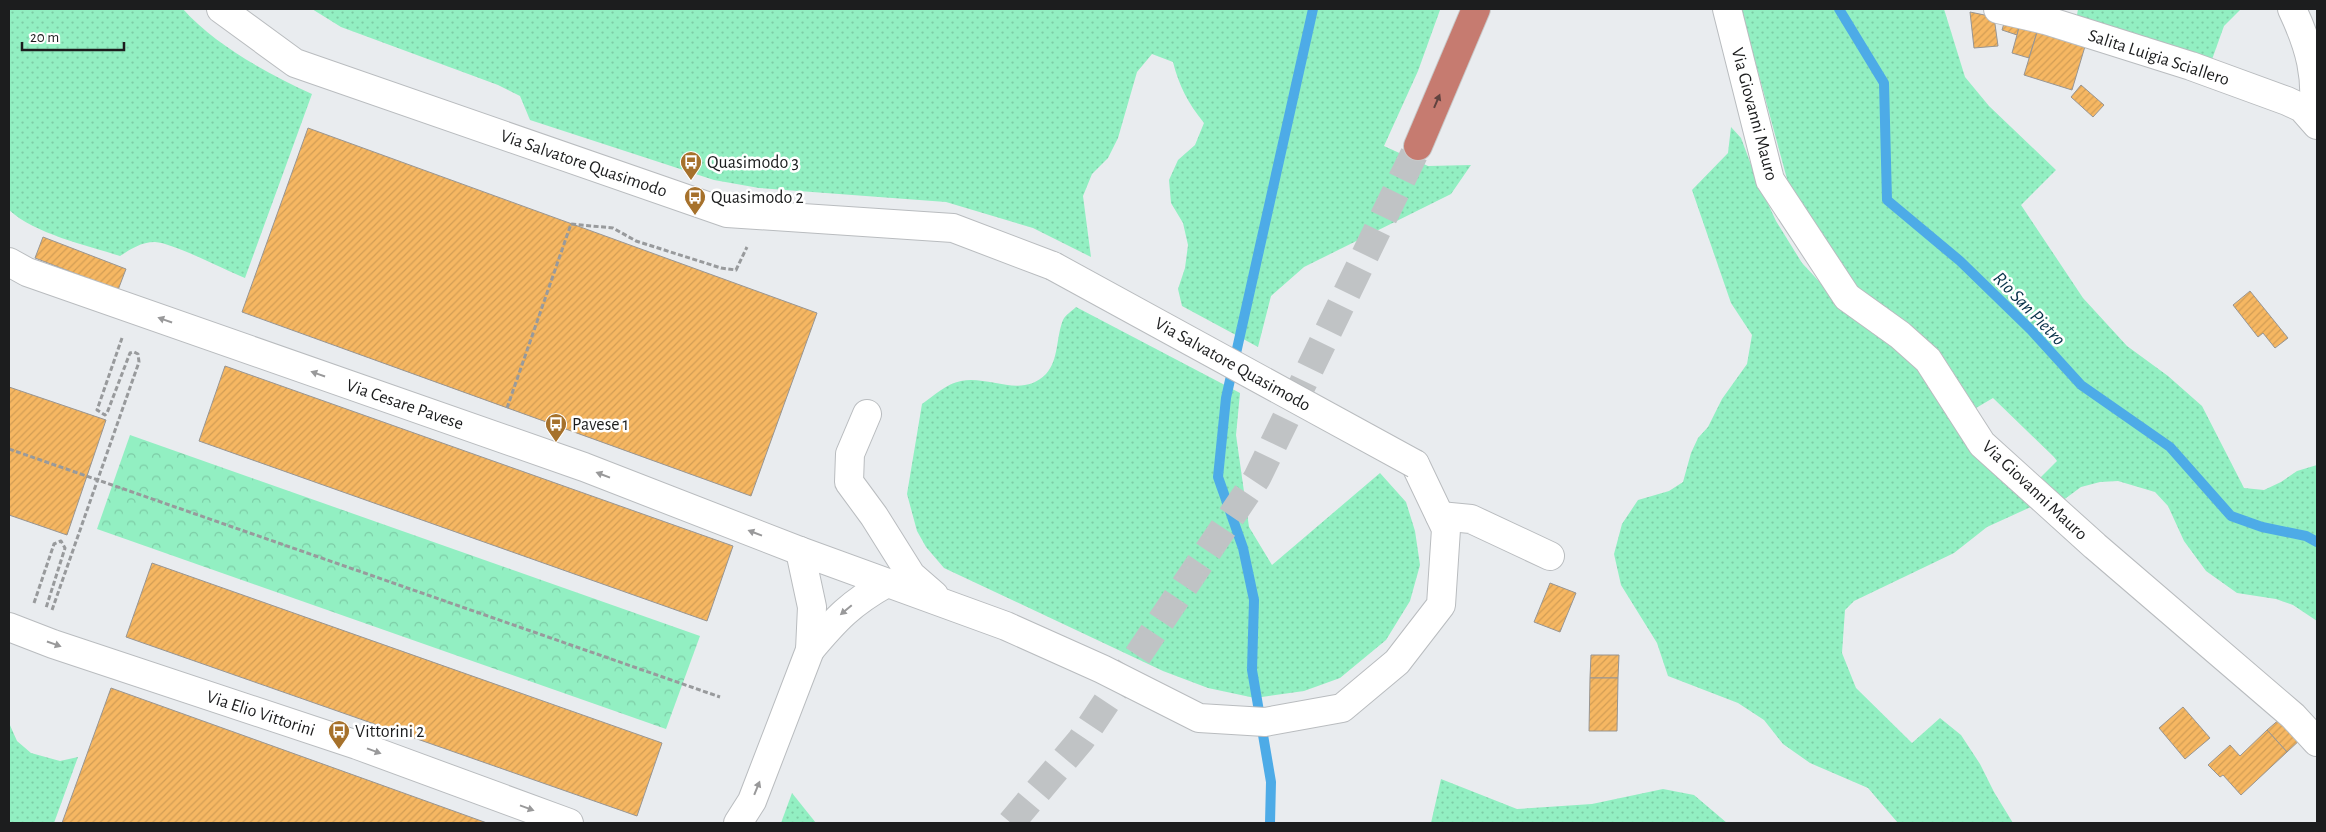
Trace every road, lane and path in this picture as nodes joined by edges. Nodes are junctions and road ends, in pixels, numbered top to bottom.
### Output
1 (221, 9) edge
2 (1476, 9) edge
3 (1727, 9) edge
4 (1998, 9) edge
5 (2292, 9) edge
6 (2315, 122) edge
7 (1418, 146) tunnel mouth
8 (756, 216) junction
9 (9, 262) edge
10 (132, 309) junction
11 (867, 414) dead end
12 (497, 436) junction
13 (9, 449) edge
14 (98, 481) junction
15 (1440, 516) junction
16 (800, 551) junction
17 (1550, 556) dead end
18 (887, 583) junction
19 (941, 602) junction
20 (16, 630) edge
21 (810, 650) junction
22 (720, 698) dead end
23 (2317, 742) edge
24 (569, 823) edge
25 (738, 823) edge

1 - 8 street, Via Salvatore Quasimodo
7 -> 2 highway
3 - 23 street, Via Giovanni Mauro
4 - 6 street, Salita Luigia Sciallero
5 - 6 street, Salita Luigia Sciallero
8 - 12 path
8 - 15 street, Via Salvatore Quasimodo, bridge
9 - 10 street, Via Cesare Pavese
12 -> 10 street, Via Cesare Pavese
10 - 14 path
11 - 19 street
16 -> 12 street, Via Cesare Pavese
13 - 14 path
14 - 20 path
14 - 22 path
15 - 17 street
15 - 19 street, Via Salvatore Quasimodo
16 - 18 street, Via Salvatore Quasimodo
16 - 21 street
18 - 19 street, Via Salvatore Quasimodo
18 -> 21 street
20 -> 24 street, Via Elio Vittorini
25 -> 21 street

